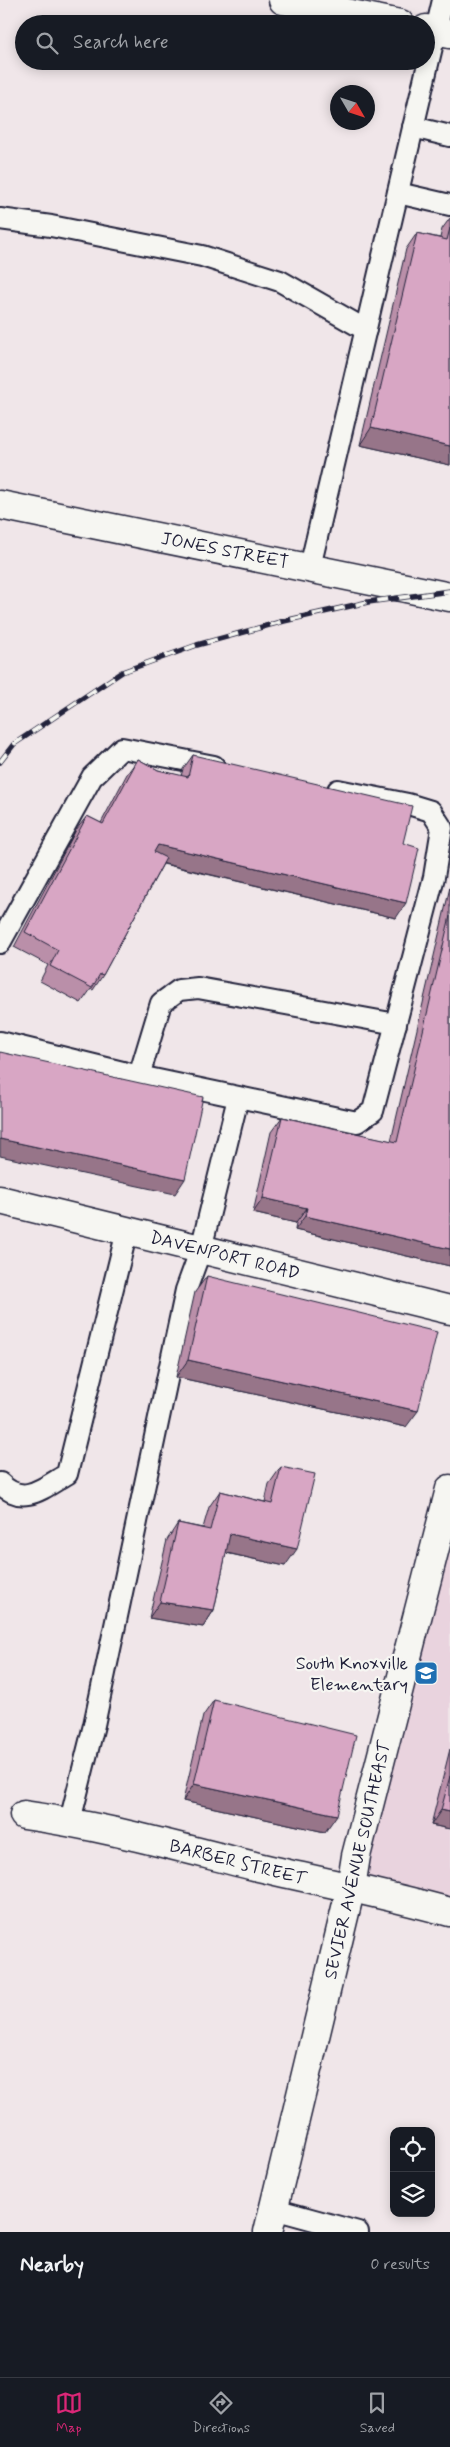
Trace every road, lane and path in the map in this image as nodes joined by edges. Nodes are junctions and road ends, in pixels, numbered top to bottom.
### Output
1 (283, 0) edge
2 (443, 0) edge
3 (356, 15) edge
4 (437, 31) edge
5 (427, 70) edge
6 (413, 127) junction
7 (450, 136) edge
8 (398, 193) junction
9 (450, 205) edge
10 (0, 219) edge
11 (366, 330) junction
12 (0, 505) edge
13 (310, 567) junction
14 (450, 597) edge
15 (237, 770) edge
16 (322, 787) edge
17 (0, 943) edge
18 (396, 1024) junction
19 (0, 1042) edge
20 (139, 1076) junction
21 (238, 1098) junction
22 (0, 1200) edge
23 (127, 1231) junction
24 (201, 1249) junction
25 (450, 1310) edge
26 (0, 1483) edge
27 (450, 1490) edge
28 (24, 1815) dead end
29 (70, 1821) junction
30 (351, 1887) junction
31 (450, 1912) edge
32 (271, 2221) edge
33 (328, 2228) edge
34 (358, 2232) edge

1 - 3 street
2 - 4 lane
5 - 6 lane
6 - 7 lane
6 - 8 lane
8 - 9 lane
8 - 11 lane
10 - 11 lane
11 - 13 lane
12 - 13 street, JONES STREET
13 - 14 street, JONES STREET
15 - 17 lane
16 - 18 lane
18 - 20 lane
18 - 21 lane
19 - 20 lane
20 - 21 lane
21 - 24 lane
22 - 23 street, DAVENPORT ROAD
23 - 24 street, DAVENPORT ROAD
23 - 26 lane
24 - 25 street, DAVENPORT ROAD
24 - 29 lane
27 - 30 street, SEVIER AVENUE SOUTHEAST
28 - 29 street, BARBER STREET
29 - 30 street, BARBER STREET
30 - 31 street, BARBER STREET
30 - 32 street, SEVIER AVENUE SOUTHEAST
32 - 33 lane
33 - 34 lane

